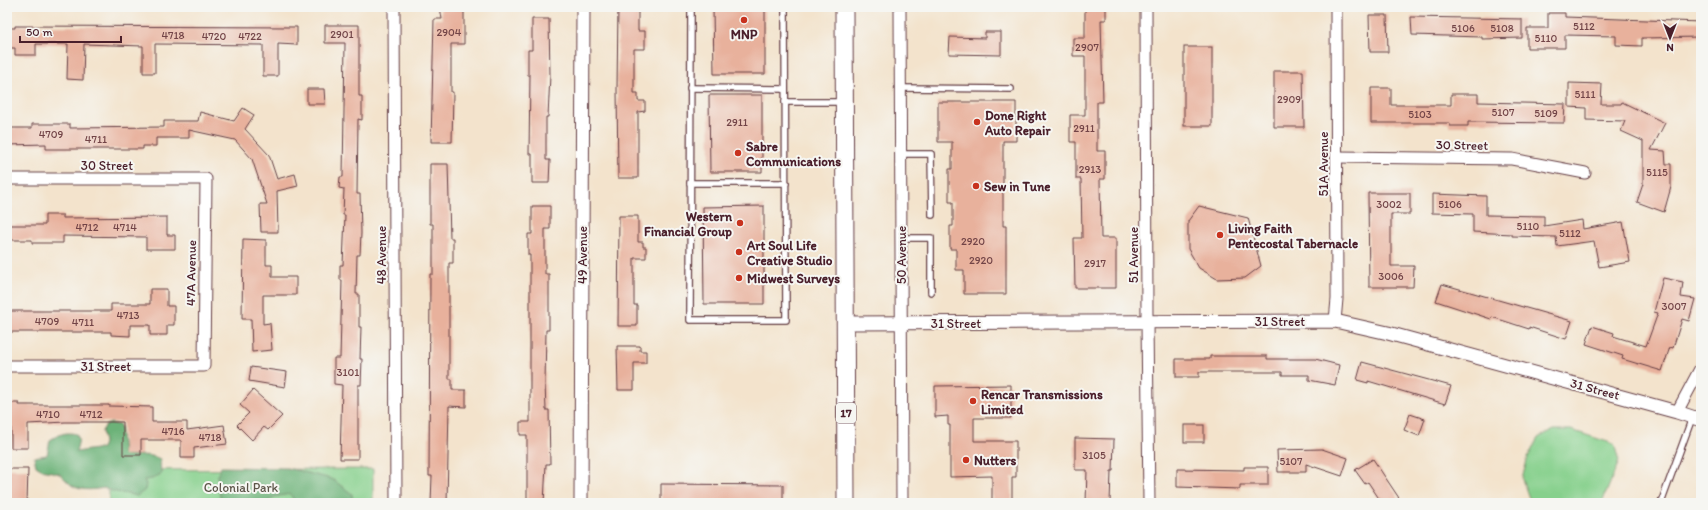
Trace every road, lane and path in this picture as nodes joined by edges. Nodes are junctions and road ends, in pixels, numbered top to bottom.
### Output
1 (394, 7) edge
2 (583, 7) edge
3 (691, 7) edge
4 (785, 7) edge
5 (844, 7) edge
6 (900, 7) edge
7 (1146, 7) edge
8 (1336, 7) edge
9 (690, 88) junction
10 (900, 88) junction
11 (785, 89) junction
12 (1011, 89) dead end
13 (785, 102) junction
14 (845, 102) junction
15 (900, 154) junction
16 (1337, 157) junction
17 (1585, 172) dead end
18 (7, 179) edge
19 (206, 179) joint
20 (690, 183) junction
21 (786, 183) junction
22 (932, 215) dead end
23 (901, 238) junction
24 (931, 292) dead end
25 (1335, 321) junction
26 (1146, 322) junction
27 (846, 323) junction
28 (901, 324) junction
29 (7, 366) edge
30 (204, 366) joint
31 (1701, 367) edge
32 (1677, 412) junction
33 (1697, 419) edge
34 (396, 503) edge
35 (581, 503) edge
36 (846, 503) edge
37 (902, 503) edge
38 (1149, 503) edge
39 (1661, 503) edge

1 - 34 street, 48 Avenue
2 - 35 street, 49 Avenue
3 - 9 lane
4 - 11 lane
5 - 14 main road, 17
6 - 10 street, 50 Avenue
7 - 26 street, 51 Avenue
8 - 16 street, 51A Avenue
9 - 11 lane
9 - 20 lane
10 - 12 lane
10 - 15 street, 50 Avenue
11 - 13 lane
13 - 14 lane
13 - 21 lane
14 - 27 main road, 17
15 - 22 lane
15 - 23 street, 50 Avenue
16 - 17 street, 30 Street
16 - 25 street, 51A Avenue
18 - 19 street, 30 Street
19 - 30 street, 47A Avenue
20 - 21 lane
20 - 21 lane
23 - 24 lane
23 - 28 street, 50 Avenue
25 - 26 street, 31 Street
25 - 32 street, 31 Street
26 - 28 street, 31 Street
26 - 38 street, 51 Avenue
27 - 28 street, 31 Street
27 - 36 main road, 17
28 - 37 street, 50 Avenue
29 - 30 street, 31 Street
31 - 32 street
32 - 33 street, 31 Street
33 - 39 lane

